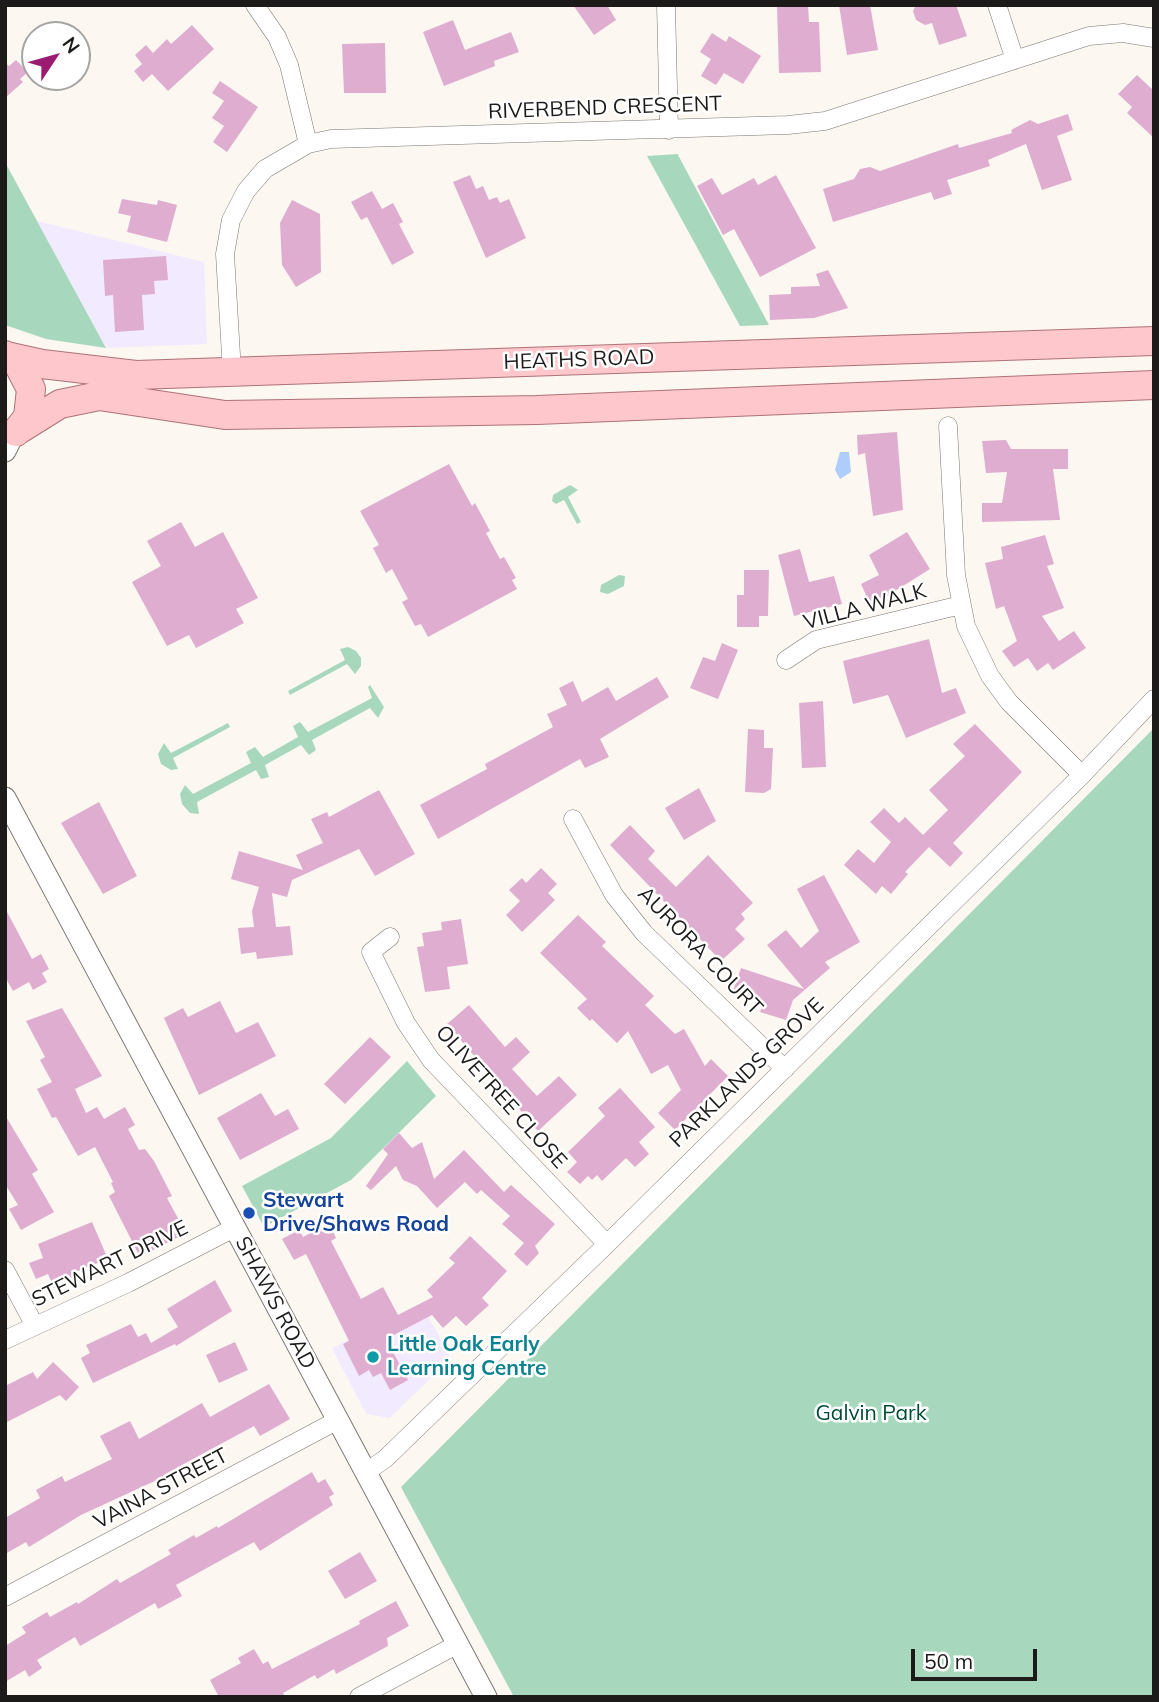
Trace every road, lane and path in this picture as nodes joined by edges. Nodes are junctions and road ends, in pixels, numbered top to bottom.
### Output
1 (255, 5) edge
2 (666, 5) edge
3 (997, 5) edge
4 (1154, 38) edge
5 (1015, 60) junction
6 (669, 130) junction
7 (309, 144) junction
8 (1154, 341) edge
9 (6, 356) edge
10 (232, 372) junction
11 (1154, 386) edge
12 (948, 426) dead end
13 (11, 439) edge
14 (961, 605) junction
15 (786, 660) dead end
16 (1154, 699) edge
17 (1082, 775) junction
18 (5, 797) edge
19 (573, 819) dead end
20 (390, 937) dead end
21 (785, 1069) junction
22 (234, 1228) junction
23 (607, 1244) junction
24 (5, 1269) edge
25 (36, 1326) junction
26 (5, 1340) edge
27 (338, 1420) junction
28 (366, 1472) junction
29 (5, 1597) edge
30 (458, 1644) junction
31 (359, 1697) edge
32 (486, 1697) edge

1 - 7 street
2 - 6 street
3 - 5 street
4 - 5 street, RIVERBEND CRESCENT
5 - 6 street, RIVERBEND CRESCENT
6 - 7 street, RIVERBEND CRESCENT
7 - 10 street, RIVERBEND CRESCENT
8 - 10 main road, HEATHS ROAD
9 - 10 main road, HEATHS ROAD
9 - 13 main road
11 - 13 main road
12 - 14 street
14 - 15 street, VILLA WALK
14 - 17 street
16 - 17 street, PARKLANDS GROVE
17 - 21 street, PARKLANDS GROVE
18 - 22 street, SHAWS ROAD
19 - 21 street, AURORA COURT
20 - 23 street, OLIVETREE CLOSE
21 - 23 street, PARKLANDS GROVE
22 - 25 street, STEWART DRIVE
22 - 27 street, SHAWS ROAD
23 - 28 street, PARKLANDS GROVE
24 - 25 street
25 - 26 street, STEWART DRIVE
27 - 28 street, SHAWS ROAD
27 - 29 street, VAINA STREET
28 - 30 street, SHAWS ROAD
30 - 31 street
30 - 32 street, SHAWS ROAD

